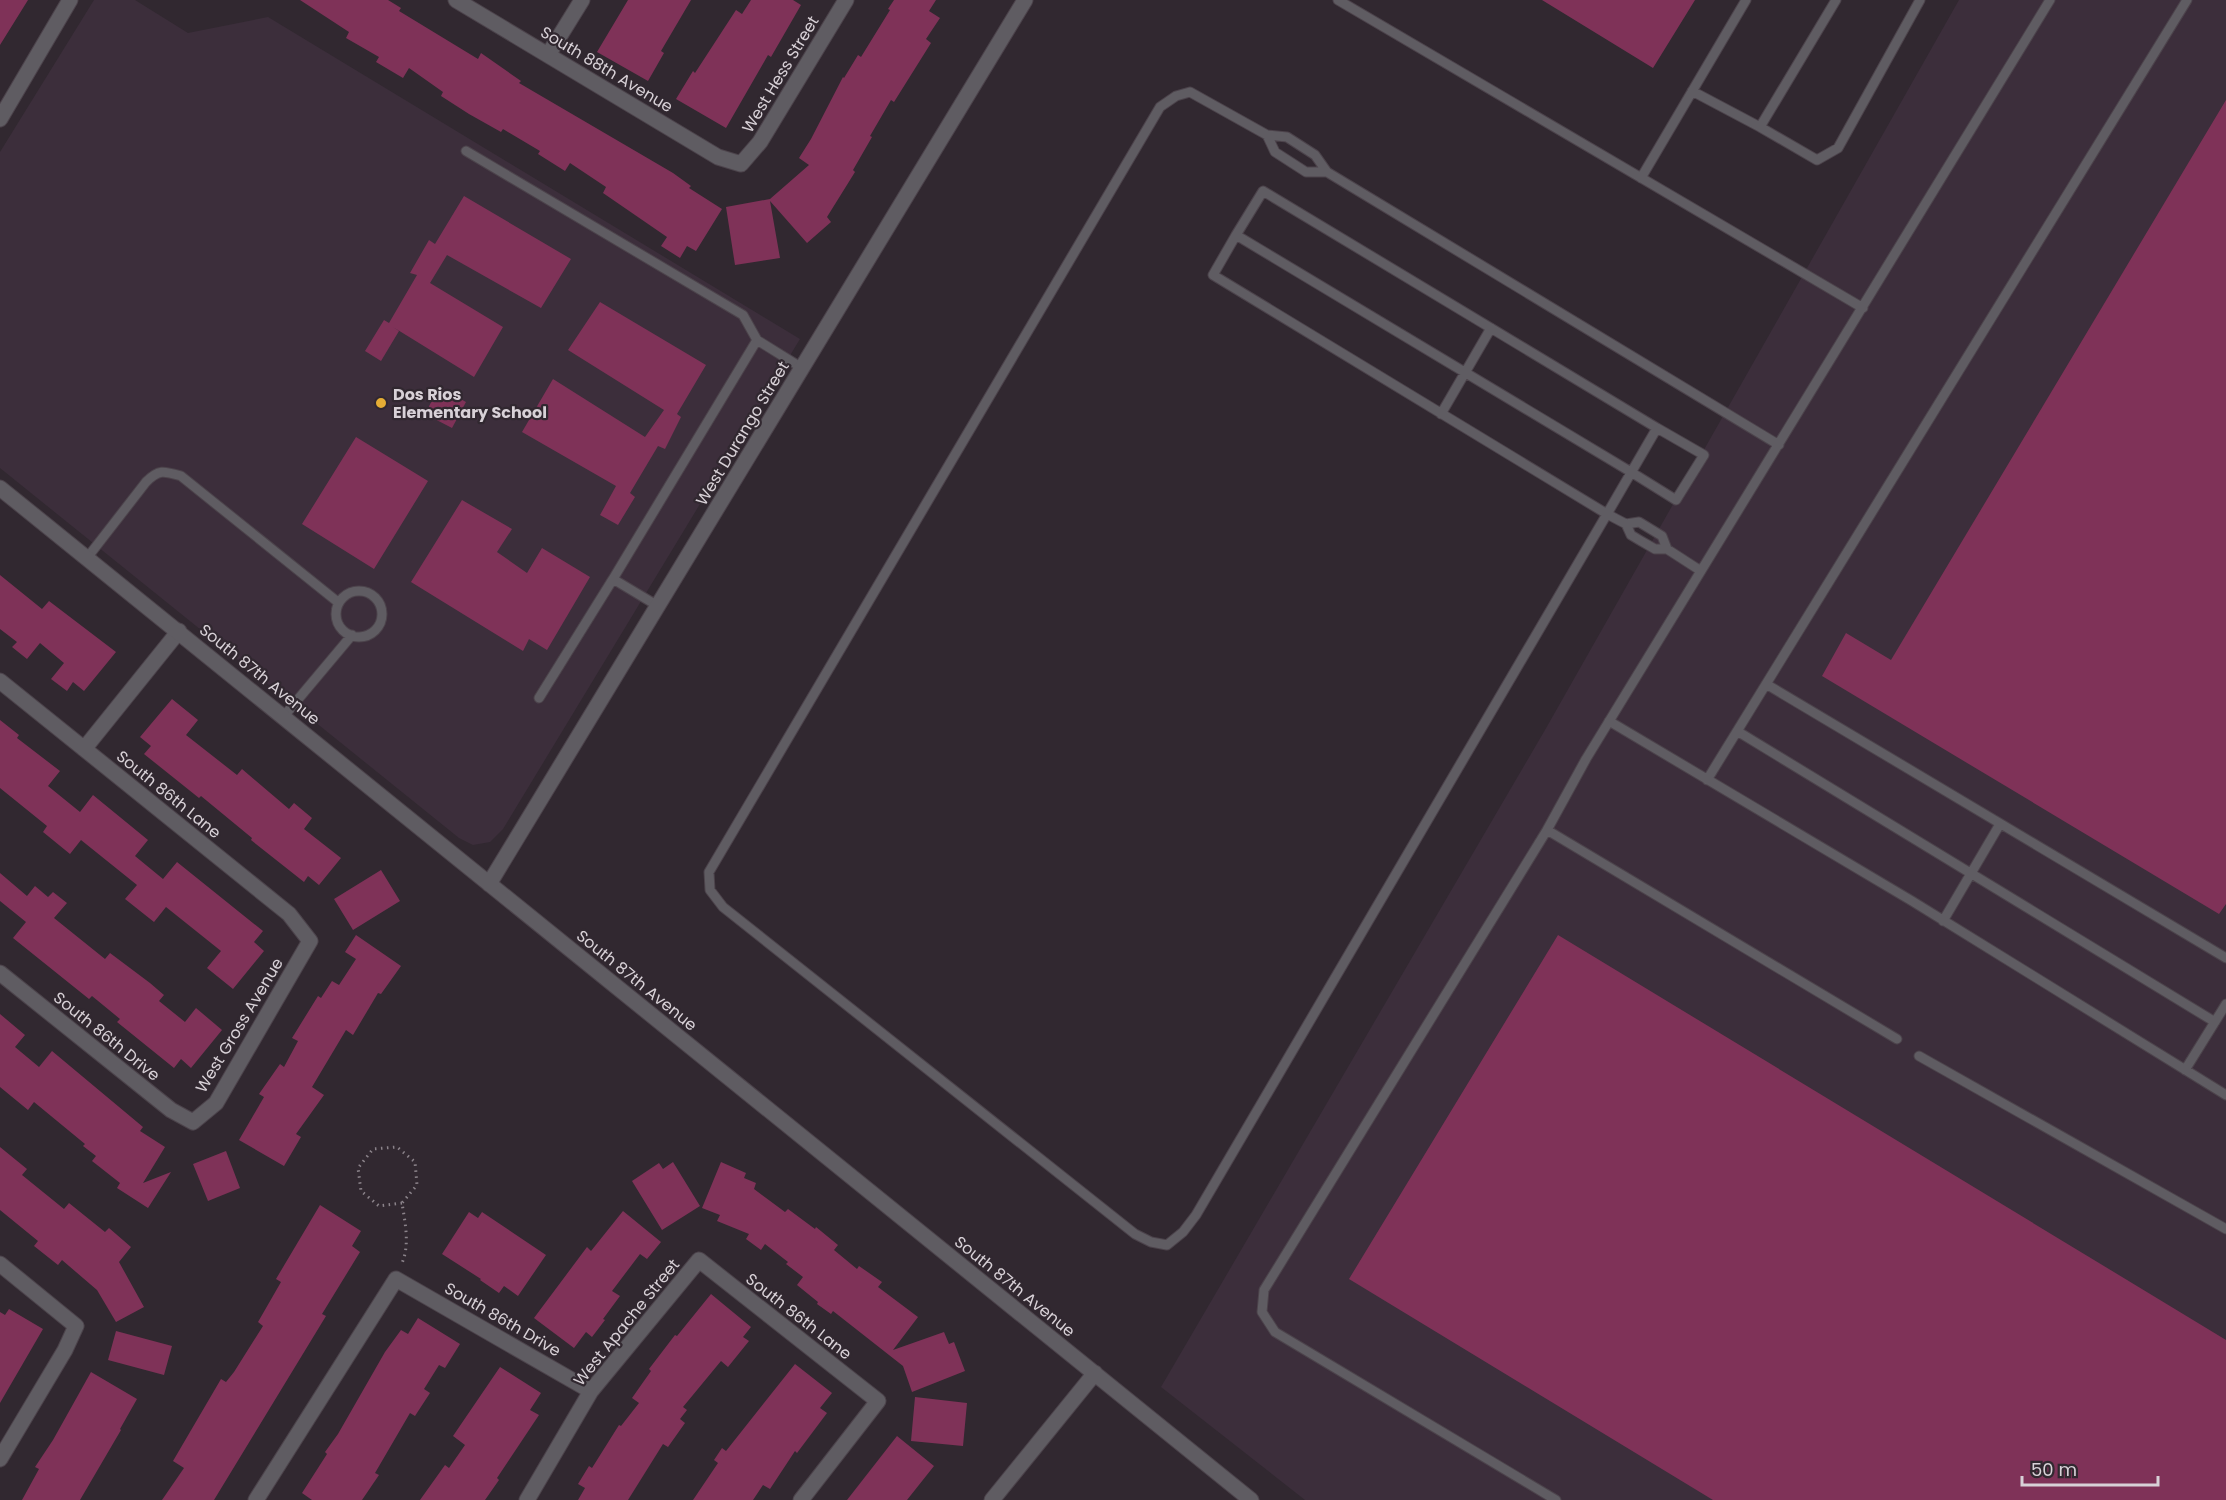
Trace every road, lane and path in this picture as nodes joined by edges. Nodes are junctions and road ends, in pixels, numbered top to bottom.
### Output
1 (70, 0) edge
2 (456, 0) edge
3 (582, 0) edge
4 (846, 0) edge
5 (1025, 0) edge
6 (1338, 0) edge
7 (1746, 0) edge
8 (1836, 0) edge
9 (1920, 0) edge
10 (2050, 0) edge
11 (2187, 0) edge
12 (548, 55) junction
13 (1692, 91) junction
14 (0, 119) edge
15 (1760, 127) junction
16 (1267, 135) junction
17 (466, 151) dead end
18 (741, 164) joint
19 (1327, 172) junction
20 (1641, 178) junction
21 (1236, 235) junction
22 (1863, 308) junction
23 (1491, 328) junction
24 (757, 340) junction
25 (802, 368) junction
26 (1465, 373) junction
27 (1441, 414) junction
28 (1657, 428) junction
29 (1779, 445) junction
30 (1631, 472) junction
31 (0, 488) edge
32 (1607, 514) junction
33 (1626, 524) junction
34 (1667, 549) junction
35 (87, 558) junction
36 (1701, 571) junction
37 (613, 579) junction
38 (339, 603) junction
39 (658, 606) junction
40 (179, 631) junction
41 (352, 635) junction
42 (0, 681) edge
43 (1766, 684) junction
44 (539, 698) dead end
45 (284, 716) junction
46 (1609, 721) junction
47 (1737, 731) junction
48 (84, 749) junction
49 (1707, 780) junction
50 (2000, 824) junction
51 (1547, 830) junction
52 (1972, 874) junction
53 (489, 884) junction
54 (1943, 921) junction
55 (310, 941) joint
56 (2226, 958) edge
57 (0, 973) edge
58 (2226, 1004) edge
59 (2215, 1022) junction
60 (1897, 1039) dead end
61 (1919, 1056) dead end
62 (2185, 1070) junction
63 (2226, 1095) edge
64 (193, 1122) joint
65 (402, 1203) junction
66 (2226, 1229) edge
67 (699, 1260) joint
68 (0, 1264) edge
69 (396, 1279) junction
70 (1095, 1374) junction
71 (591, 1391) junction
72 (0, 1459) edge
73 (256, 1500) edge
74 (527, 1500) edge
75 (801, 1500) edge
76 (992, 1500) edge
77 (1251, 1500) edge
78 (1556, 1500) edge

1 - 14 street
2 - 12 street, South 88th Avenue
3 - 12 street
4 - 18 street, West Hess Street
5 - 25 street, West Durango Street
6 - 20 lane
7 - 13 lane
8 - 15 lane
9 - 15 lane
10 - 22 lane
11 - 43 lane
12 - 18 street, South 88th Avenue
13 - 15 lane
13 - 20 lane
16 - 19 lane
16 - 19 lane
16 - 32 lane
17 - 24 lane
19 - 29 lane
20 - 22 lane
21 - 23 lane
21 - 26 lane
21 - 27 lane
22 - 29 lane
23 - 26 lane
23 - 28 lane
24 - 25 lane
24 - 37 lane
25 - 39 street, West Durango Street
26 - 27 lane
26 - 30 lane
27 - 32 lane
28 - 30 lane
28 - 30 lane
29 - 36 lane
30 - 32 lane
31 - 35 street, South 87th Avenue
32 - 33 lane
33 - 34 lane
33 - 34 lane
34 - 36 lane
35 - 38 lane
35 - 40 street, South 87th Avenue
36 - 46 lane
37 - 39 lane
37 - 44 lane
38 - 41 lane
38 - 41 lane
39 - 53 street, West Durango Street
40 - 45 street, South 87th Avenue
40 - 48 street
41 - 45 lane
42 - 48 street, South 86th Lane
43 - 47 lane
43 - 50 lane
45 - 53 street, South 87th Avenue
46 - 49 lane
46 - 51 lane
47 - 49 lane
47 - 52 lane
48 - 55 street, South 86th Lane
49 - 54 lane
50 - 52 lane
50 - 56 lane
51 - 60 lane
51 - 78 lane
52 - 54 lane
52 - 59 lane
53 - 70 street, South 87th Avenue
54 - 62 lane
55 - 64 street, West Gross Avenue
57 - 64 street, South 86th Drive
58 - 59 lane
59 - 62 lane
61 - 66 lane
62 - 63 lane
65 - 65 path
65 - 69 path
67 - 71 street, West Apache Street
67 - 75 street, South 86th Lane
68 - 72 street
69 - 71 street, South 86th Drive
69 - 73 street
70 - 76 street
70 - 77 street, South 87th Avenue
71 - 74 street, West Apache Street

